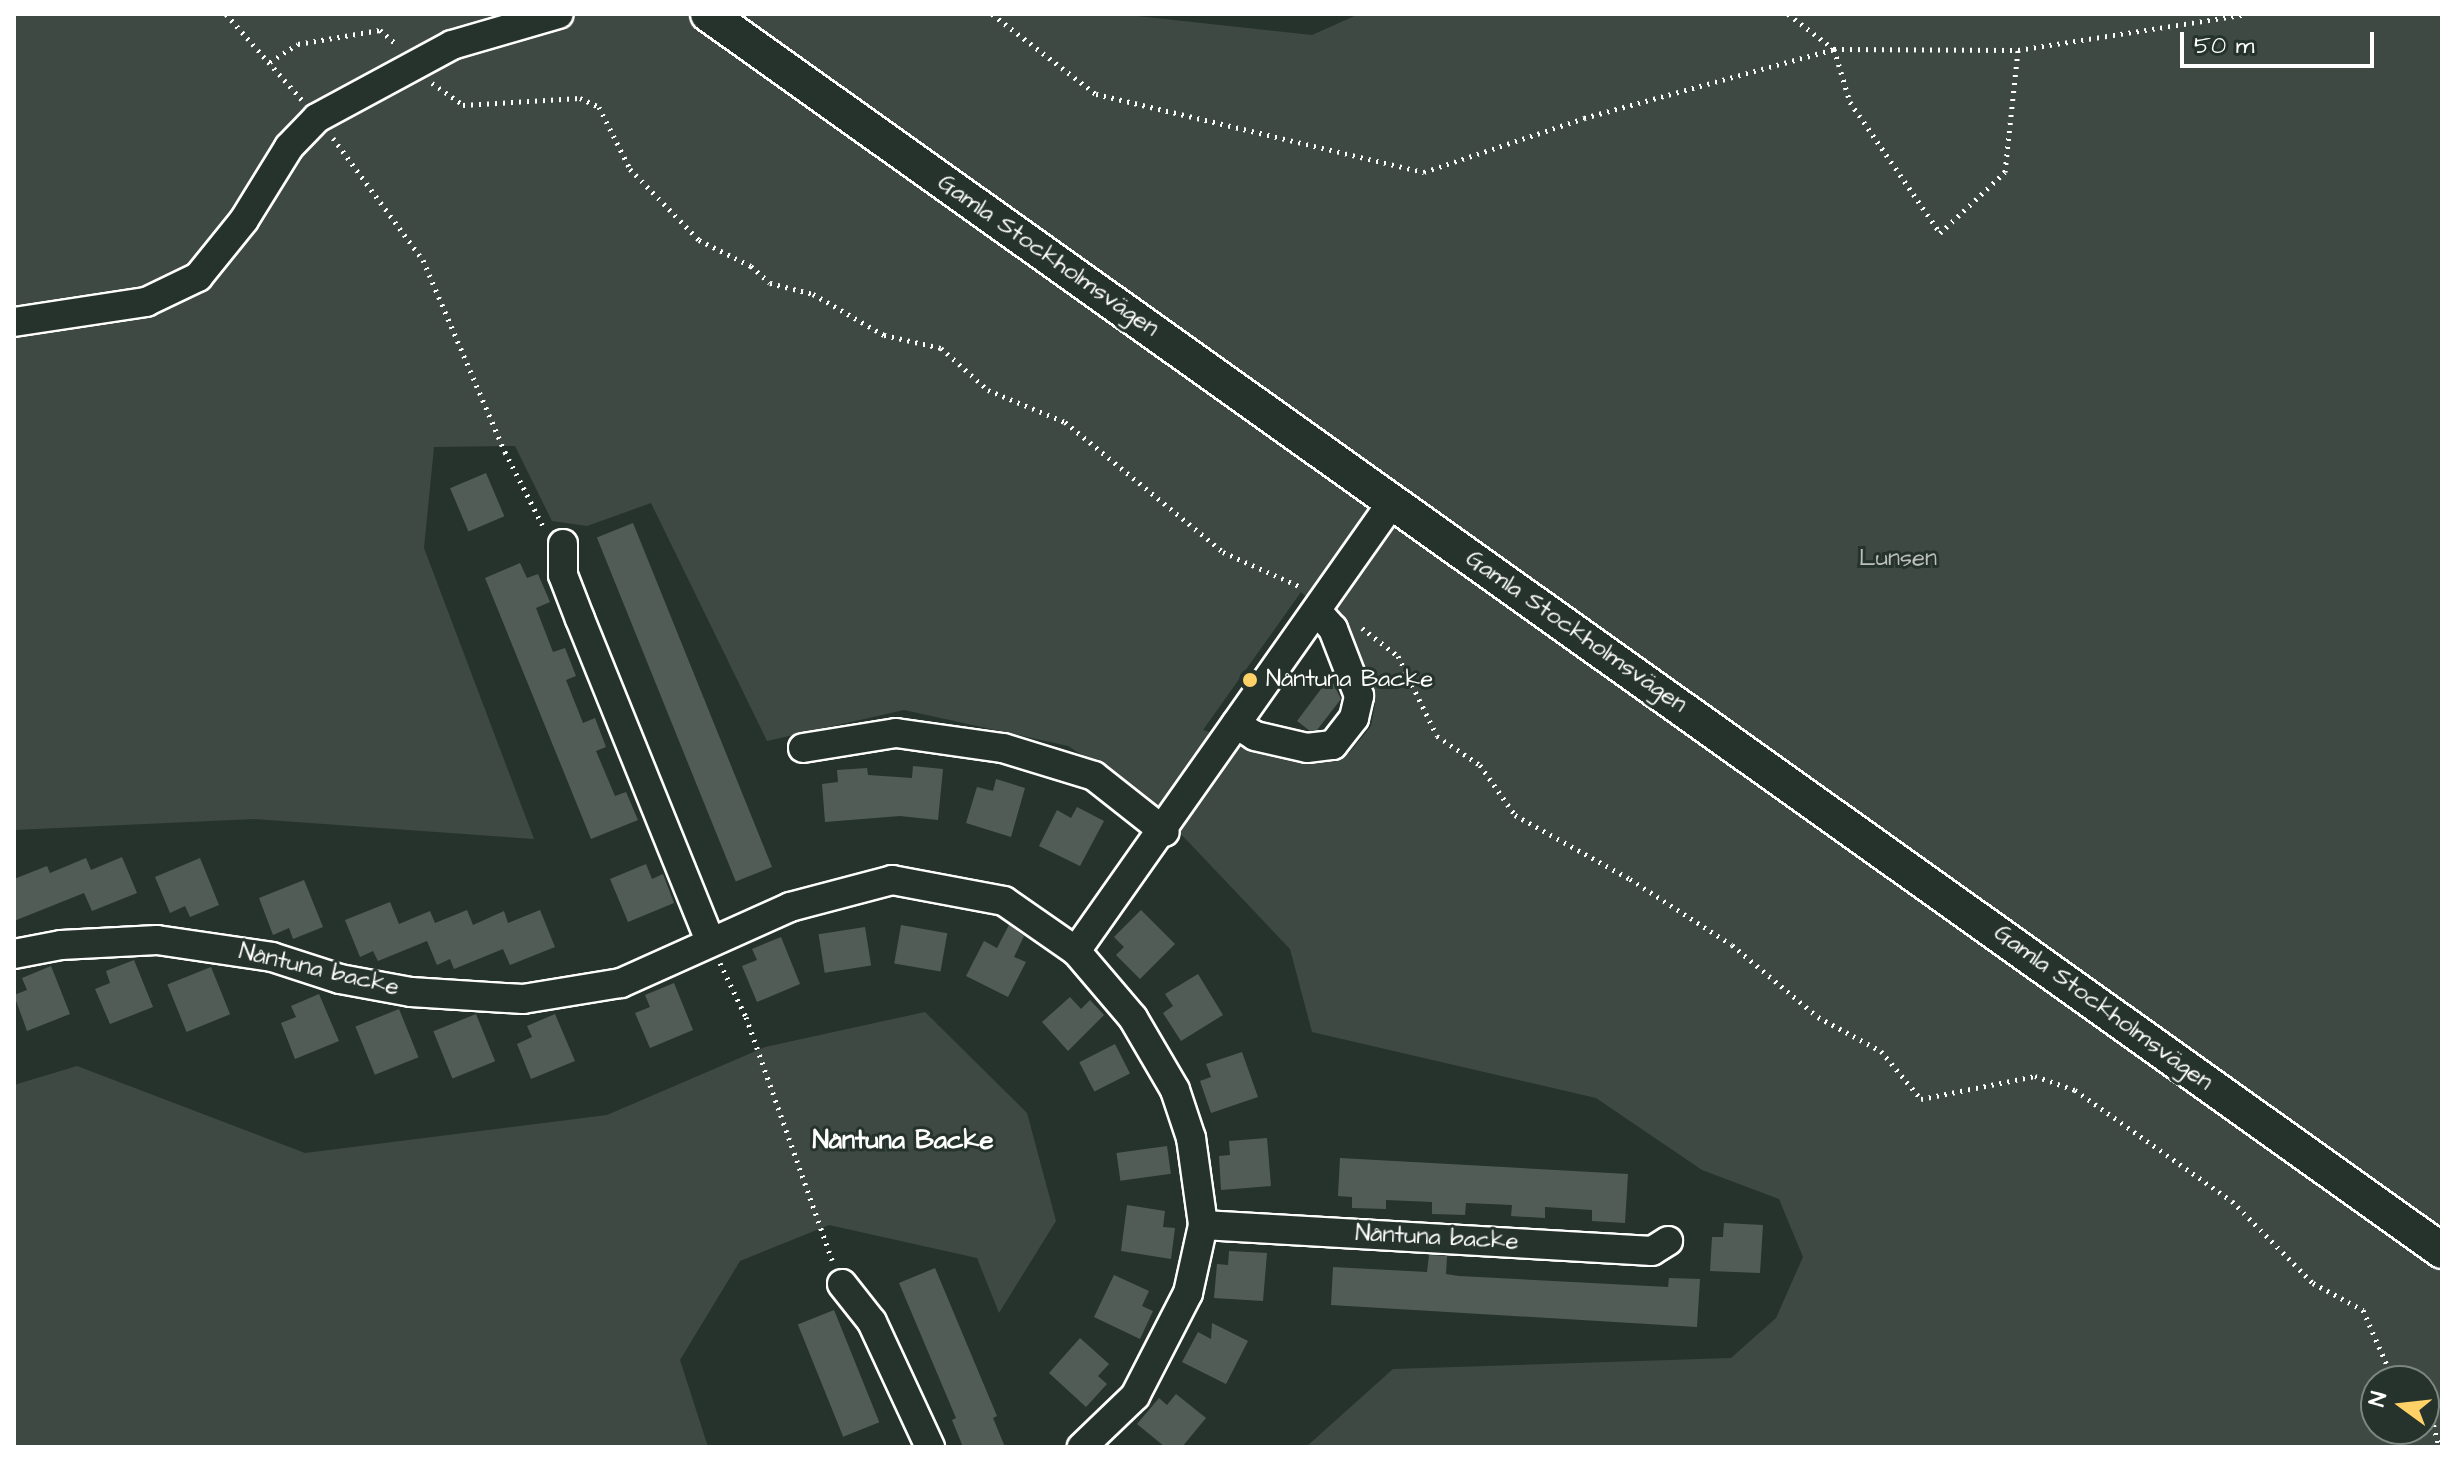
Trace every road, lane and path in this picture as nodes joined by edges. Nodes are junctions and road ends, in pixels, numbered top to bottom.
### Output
1 (226, 14) edge
2 (559, 14) edge
3 (708, 14) edge
4 (992, 14) edge
5 (1788, 14) edge
6 (2247, 14) edge
7 (1834, 49) junction
8 (2018, 50) junction
9 (317, 118) junction
10 (14, 322) edge
11 (1393, 501) junction
12 (563, 544) joint
13 (1317, 611) junction
14 (1236, 724) junction
15 (803, 748) dead end
16 (1165, 832) junction
17 (710, 941) junction
18 (1076, 951) junction
19 (14, 954) edge
20 (1203, 1225) junction
21 (1668, 1241) dead end
22 (2442, 1251) edge
23 (842, 1284) joint
24 (930, 1447) edge
25 (1082, 1447) edge

1 - 9 path
2 - 9 street
3 - 11 main road, Gamla Stockholmsvägen
4 - 7 path
5 - 7 path
6 - 8 path
7 - 8 path
7 - 8 path
9 - 10 street
9 - 12 path
11 - 13 street
11 - 22 main road, Gamla Stockholmsvägen
12 - 17 street
13 - 14 street
13 - 14 street
14 - 16 street
15 - 16 street
16 - 18 street
17 - 18 street, Nåntuna backe
17 - 19 street, Nåntuna backe
17 - 23 path
18 - 20 street, Nåntuna backe
20 - 21 street, Nåntuna backe
20 - 25 street, Nåntuna backe
23 - 24 street

